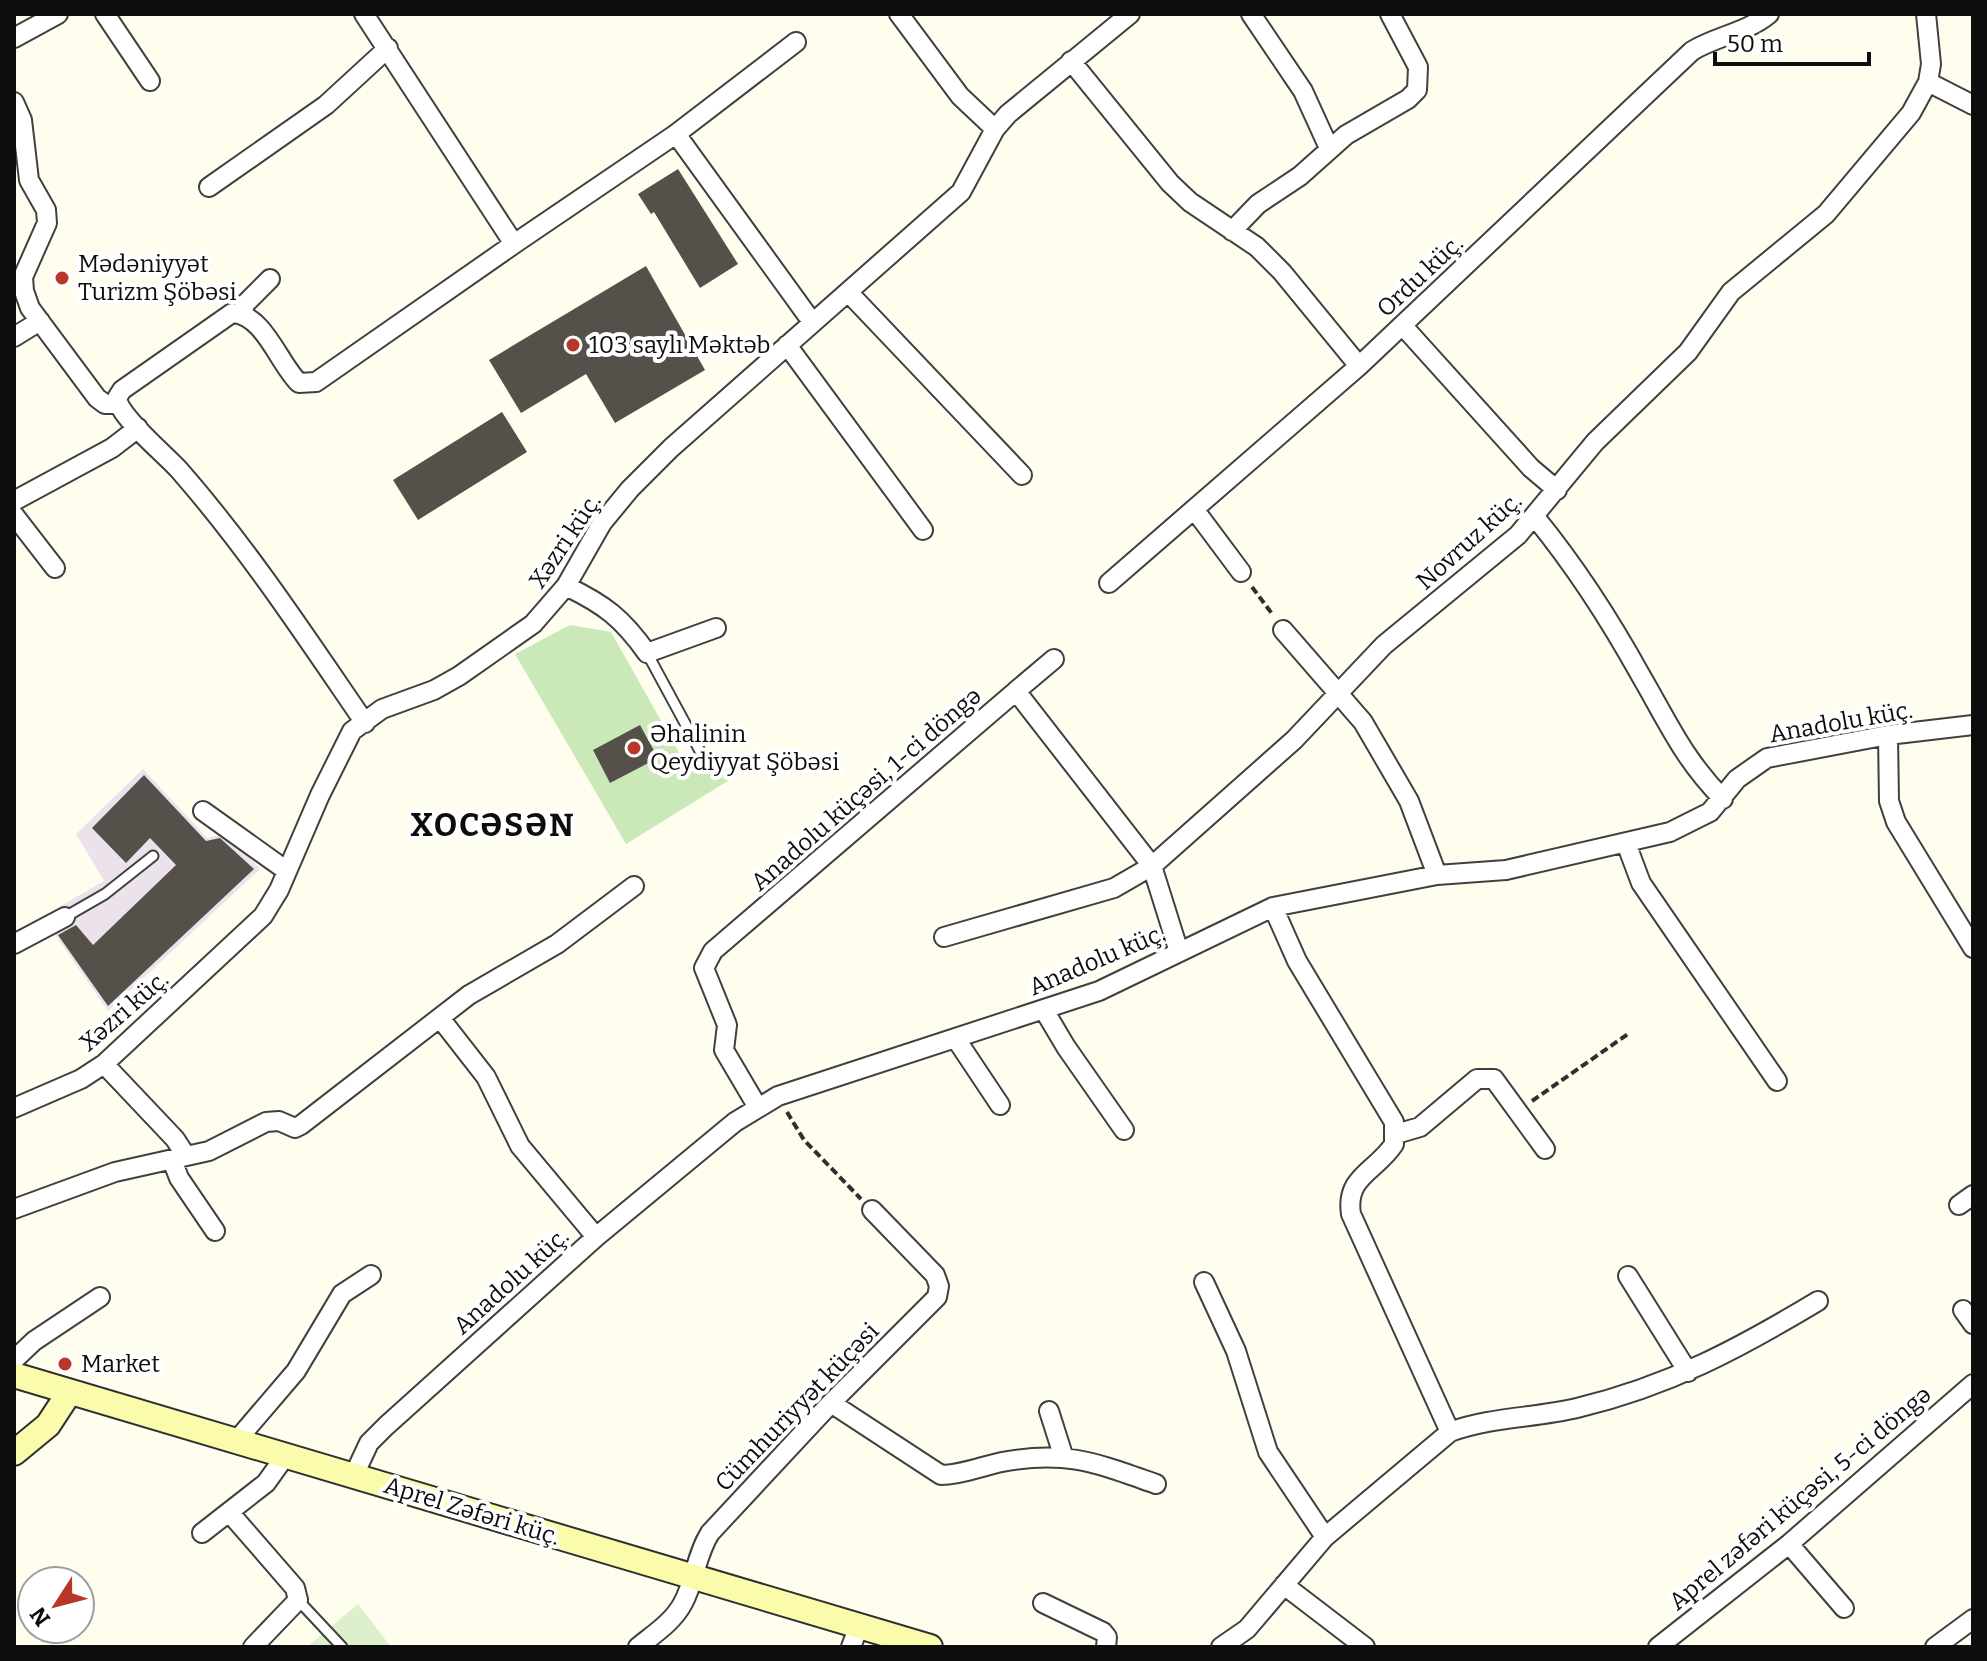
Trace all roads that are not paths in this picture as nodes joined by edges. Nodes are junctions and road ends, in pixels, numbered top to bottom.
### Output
1 (58, 14) edge
2 (105, 14) edge
3 (364, 14) edge
4 (899, 14) edge
5 (1130, 14) edge
6 (1251, 14) edge
7 (1390, 14) edge
8 (1769, 14) edge
9 (1926, 14) edge
10 (14, 38) edge
11 (796, 42) dead end
12 (388, 48) junction
13 (1071, 61) junction
14 (150, 81) dead end
15 (1928, 82) junction
16 (14, 102) edge
17 (1973, 104) edge
18 (995, 129) junction
19 (676, 134) junction
20 (1329, 148) junction
21 (209, 187) dead end
22 (1232, 231) junction
23 (514, 244) junction
24 (270, 279) dead end
25 (848, 292) junction
26 (241, 314) junction
27 (807, 315) dead end
28 (40, 321) junction
29 (1403, 326) junction
30 (14, 337) edge
31 (787, 345) junction
32 (1359, 366) junction
33 (118, 404) junction
34 (138, 428) junction
35 (1022, 475) dead end
36 (1557, 490) junction
37 (14, 501) edge
38 (1194, 509) junction
39 (14, 515) edge
40 (1535, 517) junction
41 (923, 530) dead end
42 (55, 568) dead end
43 (1241, 572) road end
44 (1109, 583) dead end
45 (566, 586) junction
46 (716, 628) dead end
47 (1283, 630) road end
48 (647, 653) junction
49 (1054, 659) dead end
50 (1016, 691) junction
51 (1338, 691) junction
52 (365, 723) junction
53 (1973, 725) edge
54 (1888, 735) junction
55 (700, 751) dead end
56 (1723, 799) junction
57 (203, 811) dead end
58 (1626, 843) junction
59 (153, 856) dead end
60 (1152, 866) junction
61 (287, 871) junction
62 (1437, 875) junction
63 (634, 886) dead end
64 (1273, 907) junction
65 (65, 917) joint
66 (944, 937) dead end
67 (14, 944) edge
68 (1973, 948) edge
69 (1179, 952) junction
70 (1044, 1010) junction
71 (440, 1018) junction
72 (956, 1039) junction
73 (104, 1064) junction
74 (1777, 1081) dead end
75 (1000, 1105) dead end
76 (757, 1106) junction
77 (14, 1108) edge
78 (1124, 1130) dead end
79 (1396, 1134) junction
80 (1545, 1149) dead end
81 (179, 1158) junction
82 (14, 1209) edge
83 (872, 1210) road end
84 (215, 1231) dead end
85 (596, 1237) junction
86 (371, 1275) dead end
87 (1628, 1276) dead end
88 (1204, 1282) dead end
89 (100, 1297) dead end
90 (1818, 1301) dead end
91 (14, 1360) edge
92 (1688, 1372) junction
93 (14, 1375) edge
94 (1973, 1384) edge
95 (69, 1393) junction
96 (831, 1403) junction
97 (1049, 1411) dead end
98 (1450, 1432) junction
99 (237, 1440) junction
100 (14, 1453) edge
101 (286, 1455) junction
102 (1063, 1455) junction
103 (354, 1475) junction
104 (1156, 1484) dead end
105 (229, 1512) junction
106 (202, 1533) dead end
107 (1325, 1537) junction
108 (1789, 1544) junction
109 (692, 1578) junction
110 (1284, 1585) junction
111 (298, 1600) junction
112 (1043, 1603) dead end
113 (1844, 1608) dead end
114 (1973, 1619) edge
115 (855, 1636) edge
116 (253, 1647) edge
117 (342, 1647) edge
118 (638, 1647) edge
119 (930, 1647) edge
120 (1106, 1647) edge
121 (1221, 1647) edge
122 (1365, 1647) edge
123 (1658, 1647) edge
124 (1935, 1647) edge

1 - 10 street
2 - 14 street
3 - 12 street
4 - 18 street
5 - 13 street, Xəzri küç.
6 - 20 street
7 - 20 street
8 - 29 street, Ordu küç.
9 - 15 street, Novruz küç.
11 - 19 street
12 - 21 street
12 - 23 street
13 - 18 street, Xəzri küç.
13 - 22 street
15 - 17 street
15 - 36 street, Novruz küç.
16 - 28 street
18 - 25 street, Xəzri küç.
19 - 23 street
19 - 27 street
20 - 22 street
22 - 32 street
23 - 26 street
24 - 26 street
25 - 31 street, Xəzri küç.
25 - 35 street
26 - 33 street
28 - 30 street
28 - 33 street
29 - 32 street, Ordu küç.
29 - 36 street
31 - 41 street
31 - 45 street, Xəzri küç.
32 - 38 street, Ordu küç.
33 - 34 street
34 - 37 street
34 - 52 street
36 - 40 street, Novruz küç.
38 - 43 street
38 - 44 street, Ordu küç.
39 - 42 street
40 - 51 street, Novruz küç.
40 - 56 street
45 - 48 street
45 - 52 street, Xəzri küç.
46 - 48 street
47 - 51 street
48 - 55 lane
49 - 50 street
50 - 60 street, Anadolu küçəsi, 1-ci döngə
50 - 76 street, Anadolu küçəsi, 1-ci döngə
51 - 60 street, Novruz küç.
51 - 62 street
52 - 61 street, Xəzri küç.
53 - 54 street, Anadolu küç.
54 - 56 street, Anadolu küç.
54 - 68 street
56 - 58 street, Anadolu küç.
57 - 61 street
58 - 62 street, Anadolu küç.
58 - 74 street
59 - 65 lane
60 - 66 street, Novruz küç.
60 - 69 street, Anadolu küçəsi, 1-ci döngə
61 - 73 street, Xəzri küç.
62 - 64 street, Anadolu küç.
63 - 71 street
64 - 69 street, Anadolu küç.
64 - 79 street
65 - 67 street
69 - 70 street, Anadolu küç.
70 - 72 street, Anadolu küç.
70 - 78 street
71 - 81 street
71 - 85 street
72 - 75 street
72 - 76 street, Anadolu küç.
73 - 77 street, Xəzri küç.
73 - 81 street
76 - 85 street, Anadolu küç.
79 - 80 street
79 - 98 street
81 - 82 street
81 - 84 street
83 - 96 street, Cümhuriyyət küçəsi
85 - 103 street, Anadolu küç.
86 - 99 street
87 - 92 street
88 - 107 street
89 - 91 street
90 - 92 street
92 - 98 street
93 - 95 street, Aprel Zəfəri küç.
94 - 108 street, Aprel zəfəri küçəsi, 5-ci döngə
95 - 99 street, Aprel Zəfəri küç.
95 - 100 street
96 - 102 street
96 - 109 street, Cümhuriyyət küçəsi
97 - 102 street
98 - 107 street
99 - 101 street, Aprel Zəfəri küç.
101 - 103 street, Aprel Zəfəri küç.
101 - 105 street
102 - 104 street
103 - 109 street, Aprel Zəfəri küç.
105 - 106 street
105 - 111 street
107 - 110 street
108 - 113 street
108 - 123 street, Aprel zəfəri küçəsi, 5-ci döngə
109 - 115 street, Aprel Zəfəri küç.
109 - 118 street, Cümhuriyyət küçəsi
110 - 121 street
110 - 122 street
111 - 116 street
111 - 117 lane
112 - 120 street
114 - 124 street
115 - 119 street, Aprel Zəfəri küç.

